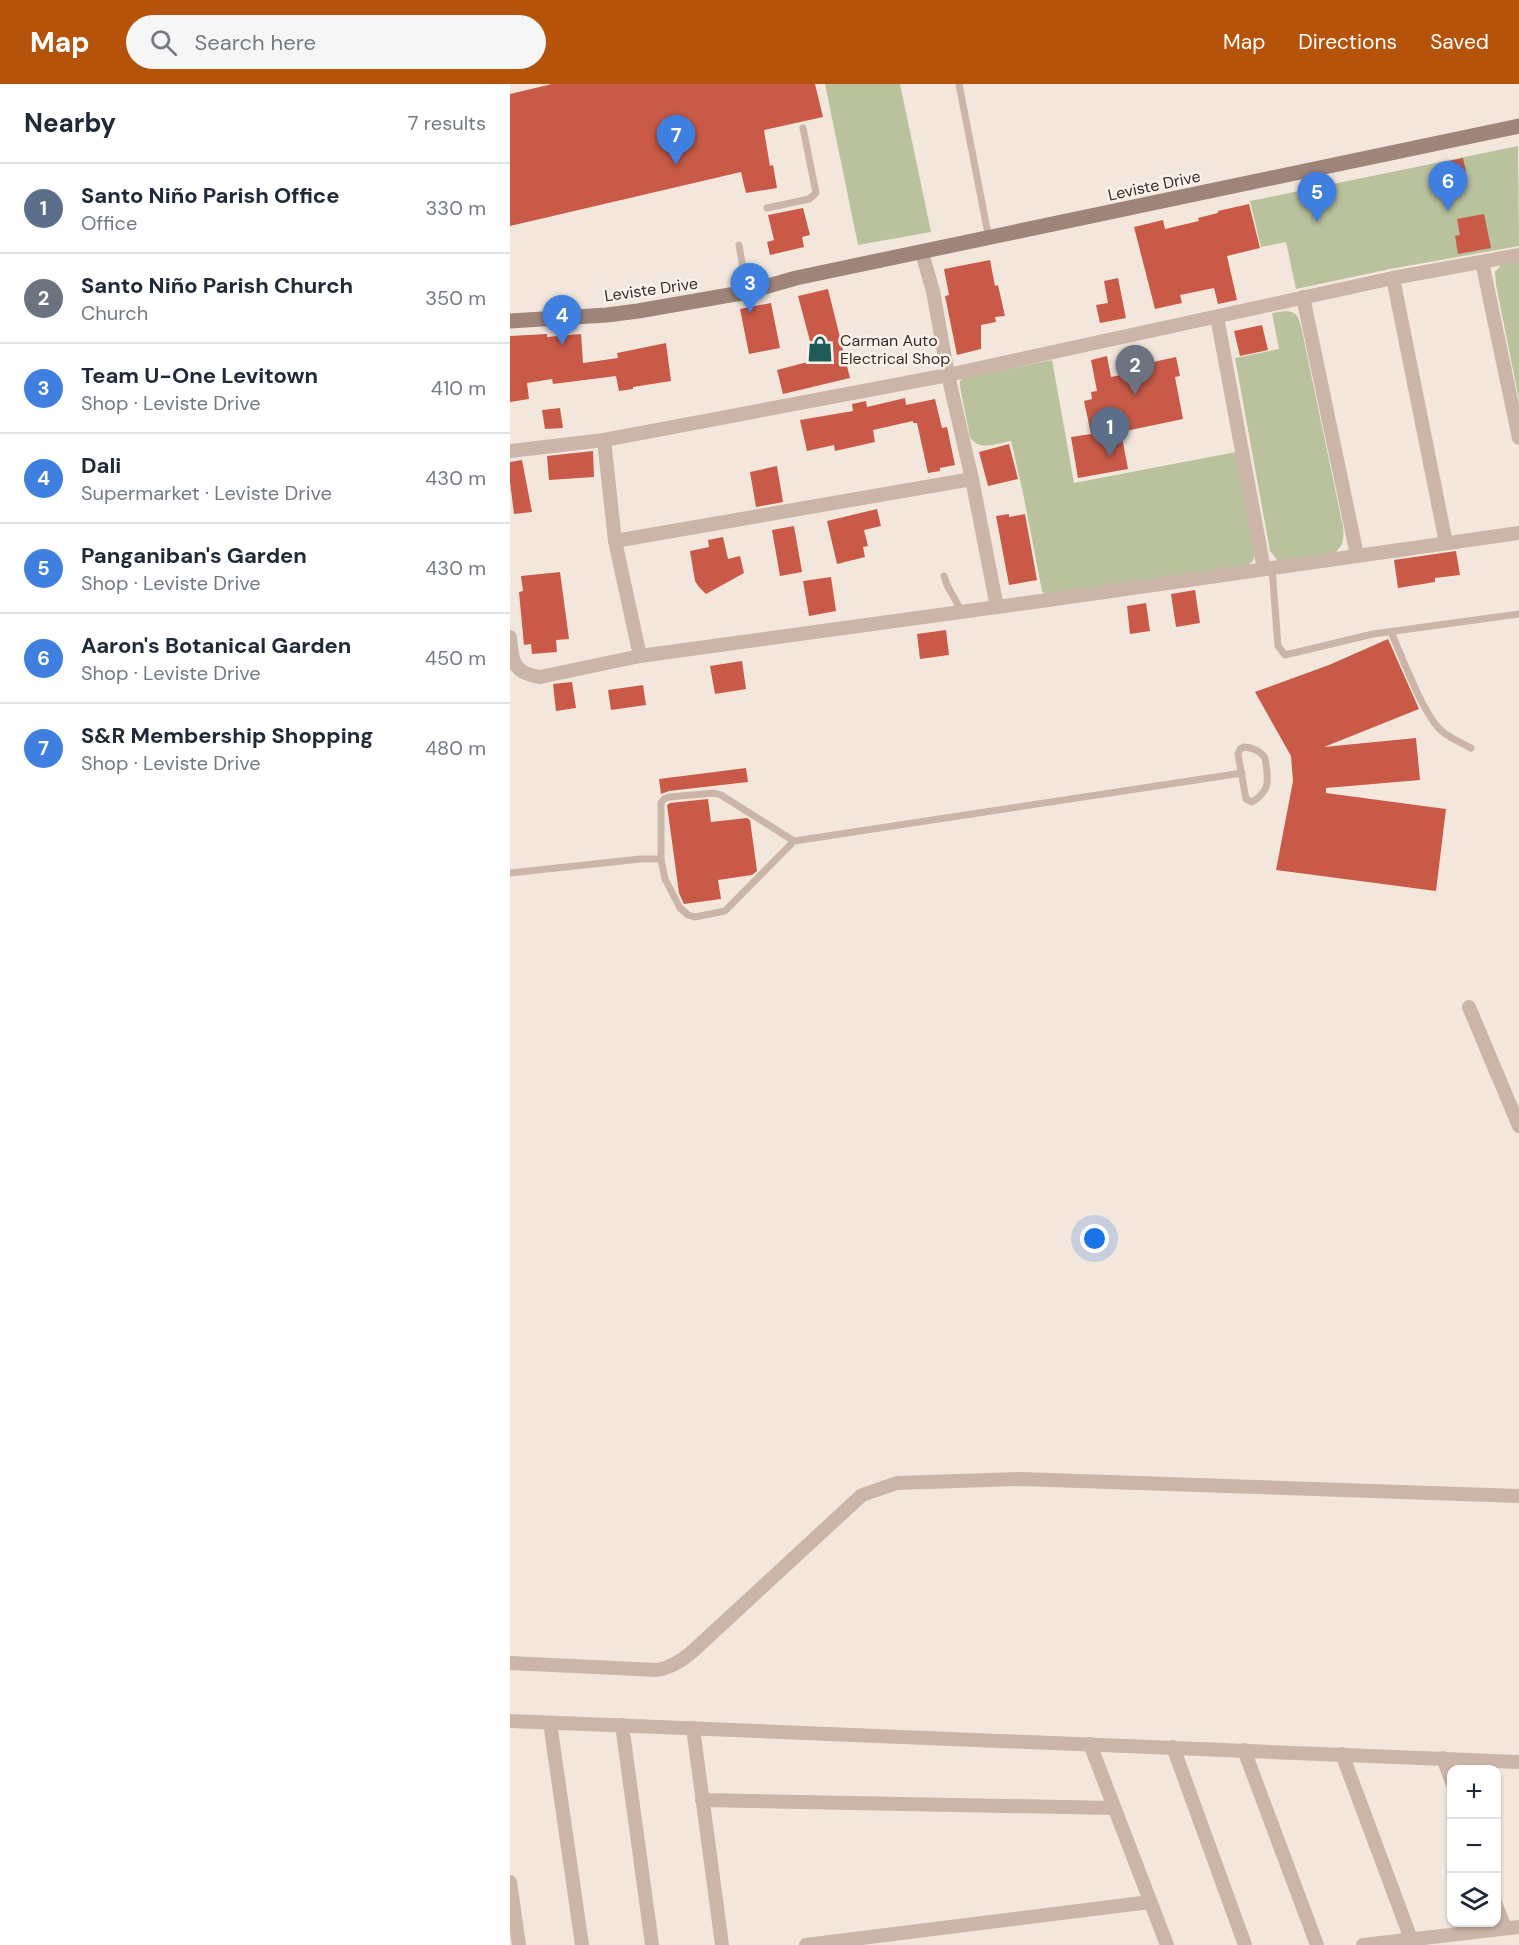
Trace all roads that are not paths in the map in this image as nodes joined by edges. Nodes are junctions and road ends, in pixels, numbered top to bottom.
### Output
1 (959, 84) edge
2 (1519, 126) edge
3 (803, 128) dead end
4 (767, 208) dead end
5 (989, 239) junction
6 (740, 245) dead end
7 (921, 253) junction
8 (1519, 255) edge
9 (1482, 262) junction
10 (1393, 278) junction
11 (747, 288) junction
12 (1304, 297) junction
13 (510, 311) edge
14 (1217, 317) junction
15 (510, 321) edge
16 (948, 375) junction
17 (1519, 438) edge
18 (604, 440) junction
19 (510, 451) edge
20 (972, 480) junction
21 (1519, 533) edge
22 (615, 542) junction
23 (1446, 543) junction
24 (1357, 555) junction
25 (1268, 568) junction
26 (944, 576) dead end
27 (997, 607) junction
28 (962, 612) junction
29 (1519, 614) edge
30 (1391, 632) junction
31 (510, 637) edge
32 (640, 656) junction
33 (1471, 748) dead end
34 (1242, 773) junction
35 (794, 841) junction
36 (661, 859) junction
37 (510, 873) edge
38 (1469, 1007) dead end
39 (1518, 1120) edge
40 (1519, 1496) edge
41 (510, 1663) edge
42 (510, 1721) edge
43 (550, 1723) junction
44 (621, 1725) junction
45 (693, 1728) junction
46 (1090, 1744) junction
47 (1173, 1747) junction
48 (1244, 1750) junction
49 (1342, 1754) junction
50 (1443, 1758) junction
51 (1519, 1762) edge
52 (1447, 1769) edge
53 (702, 1800) junction
54 (1113, 1808) junction
55 (510, 1882) edge
56 (1150, 1902) junction
57 (1501, 1911) edge
58 (1512, 1927) edge
59 (1411, 1940) junction
60 (519, 1945) edge
61 (582, 1945) edge
62 (652, 1945) edge
63 (722, 1945) edge
64 (806, 1945) edge
65 (1167, 1945) edge
66 (1245, 1945) edge
67 (1317, 1945) edge
68 (1364, 1945) edge

1 - 5 lane
2 - 5 main road, Leviste Drive
3 - 4 lane
5 - 7 main road, Leviste Drive
6 - 11 lane
7 - 11 main road, Leviste Drive
7 - 16 street
8 - 9 street
9 - 10 street
9 - 17 street
10 - 12 street
10 - 23 street
11 - 13 main road, Leviste Drive
11 - 15 main road, Leviste Drive
12 - 14 street
12 - 24 street
14 - 16 street
14 - 25 street
16 - 18 street
16 - 20 street
18 - 19 street
18 - 22 street
20 - 22 street
20 - 27 street
21 - 23 street
22 - 32 street
23 - 24 street
24 - 25 street
25 - 27 street
25 - 30 lane
26 - 28 lane
27 - 28 street
28 - 32 street
29 - 30 lane
30 - 33 lane
31 - 32 street
34 - 34 lane
34 - 35 lane
35 - 36 lane
35 - 36 lane
36 - 37 lane
38 - 39 street
40 - 41 street
42 - 43 street
43 - 44 street
43 - 61 street
44 - 45 street
44 - 62 street
45 - 46 street
45 - 53 street
46 - 47 street
46 - 54 street
47 - 48 street
47 - 66 street
48 - 49 street
48 - 67 street
49 - 50 street
49 - 59 street
50 - 51 street
50 - 52 street
53 - 54 street
53 - 63 street
54 - 56 street
55 - 60 street
56 - 64 street
56 - 65 street
57 - 58 street
58 - 59 street
59 - 68 street

